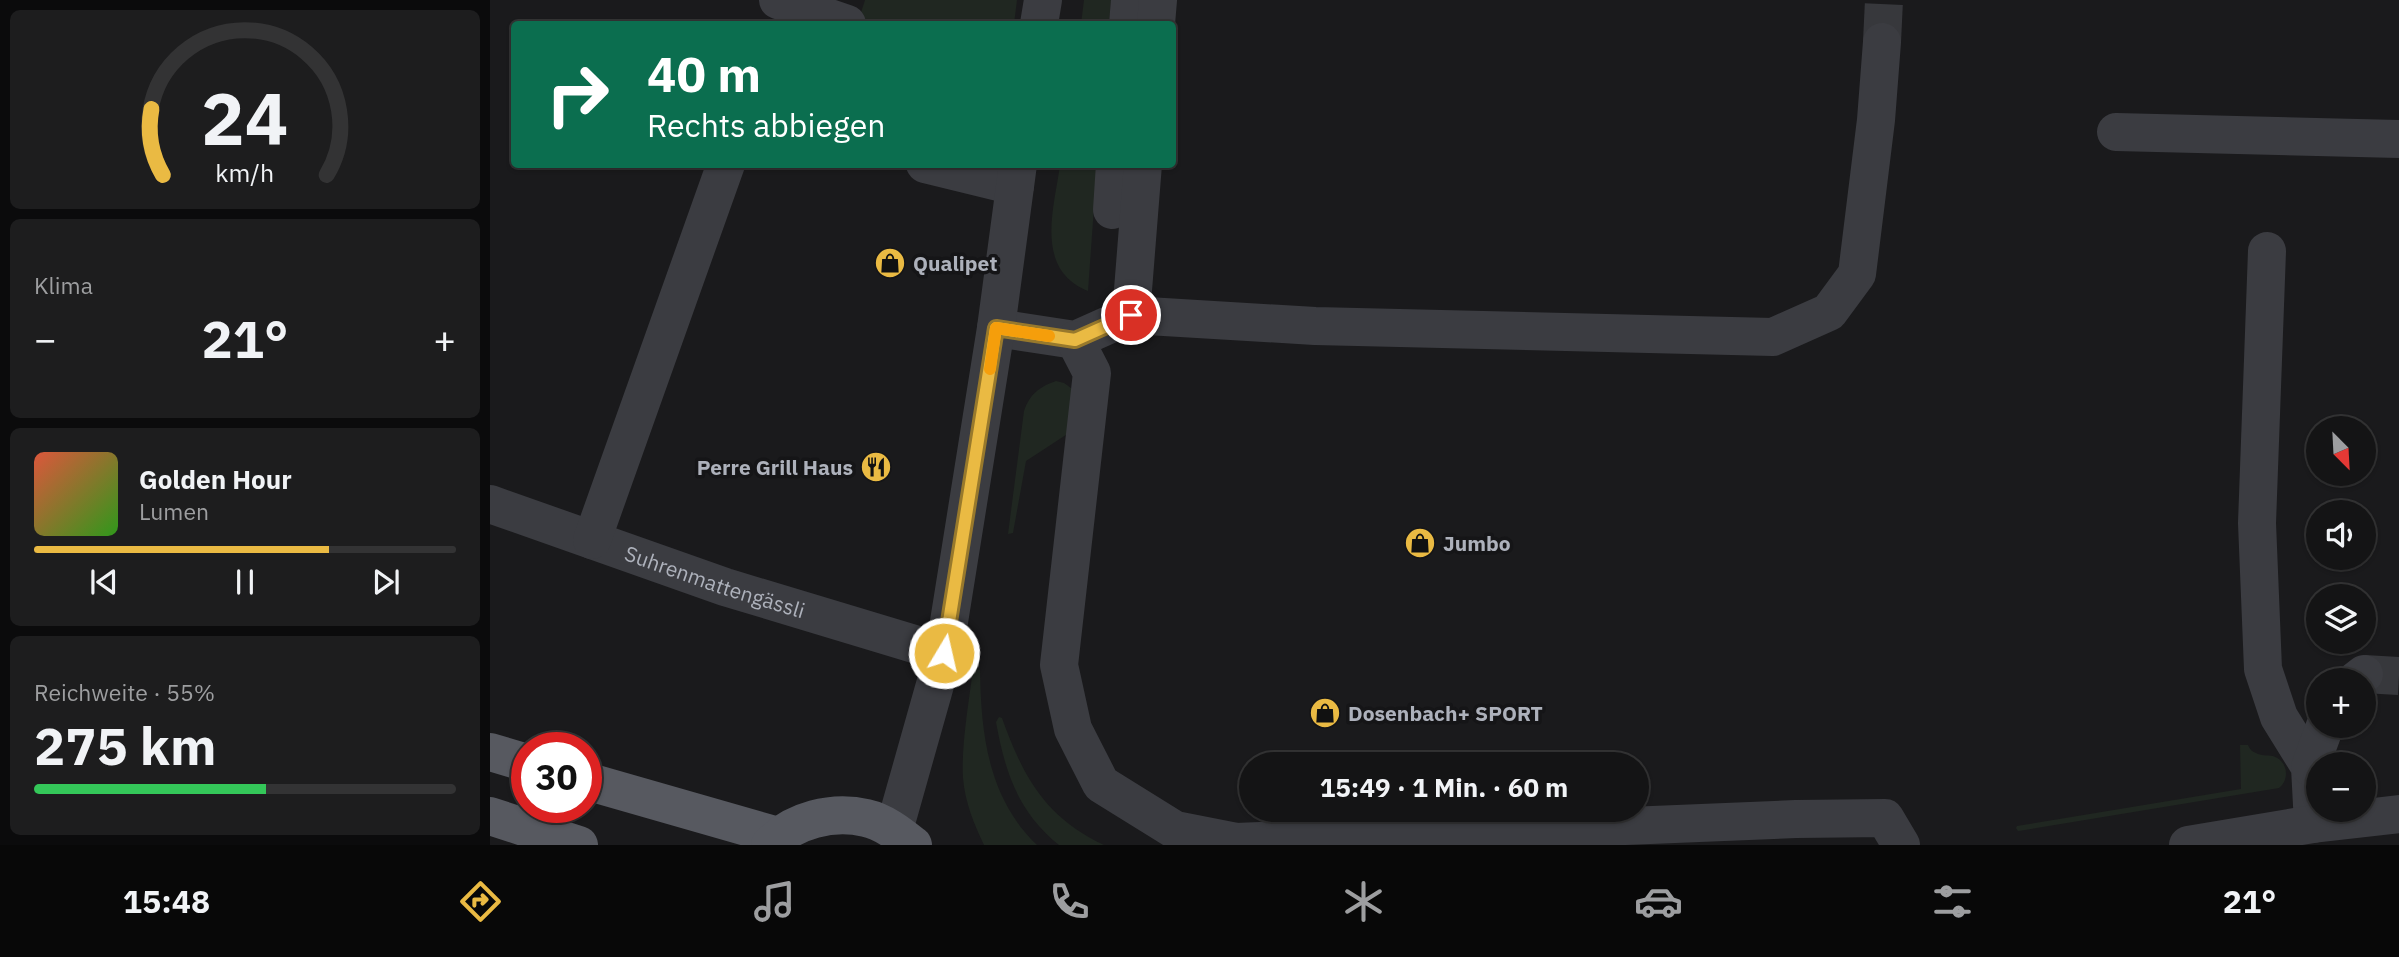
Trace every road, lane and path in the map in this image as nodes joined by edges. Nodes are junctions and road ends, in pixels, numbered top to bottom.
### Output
1 (778, 0) edge
2 (1043, 0) edge
3 (1130, 0) edge
4 (1158, 0) edge
5 (838, 21) edge
6 (1040, 21) edge
7 (1128, 21) edge
8 (1156, 21) edge
9 (1882, 42) tunnel mouth
10 (2116, 132) dead end
11 (2399, 139) edge
12 (725, 168) edge
13 (958, 168) edge
14 (1115, 168) edge
15 (1143, 168) edge
16 (1016, 175) edge
17 (1112, 210) dead end
18 (2267, 251) dead end
19 (1131, 315) junction
20 (996, 328) junction
21 (1075, 340) junction
22 (490, 503) edge
23 (592, 540) junction
24 (944, 653) junction
25 (490, 752) edge
26 (511, 758) edge
27 (2306, 761) edge
28 (602, 786) edge
29 (2399, 814) edge
30 (490, 816) edge
31 (2313, 824) joint
32 (904, 838) edge
33 (774, 841) edge
34 (578, 845) edge
35 (1901, 845) edge
36 (2188, 845) edge

1 - 5 street
2 - 6 street
3 - 7 street
4 - 8 street
9 - 19 street
10 - 11 street
12 - 23 street
13 - 16 street
14 - 17 street
15 - 19 street
16 - 20 street
18 - 27 street
19 - 21 street
20 - 21 street
20 - 24 street
21 - 35 street
22 - 23 street, Suhrenmattengässli
23 - 24 street, Suhrenmattengässli
24 - 32 street
25 - 26 main road
28 - 33 main road
29 - 31 street
30 - 34 main road
31 - 36 street
32 - 33 main road

